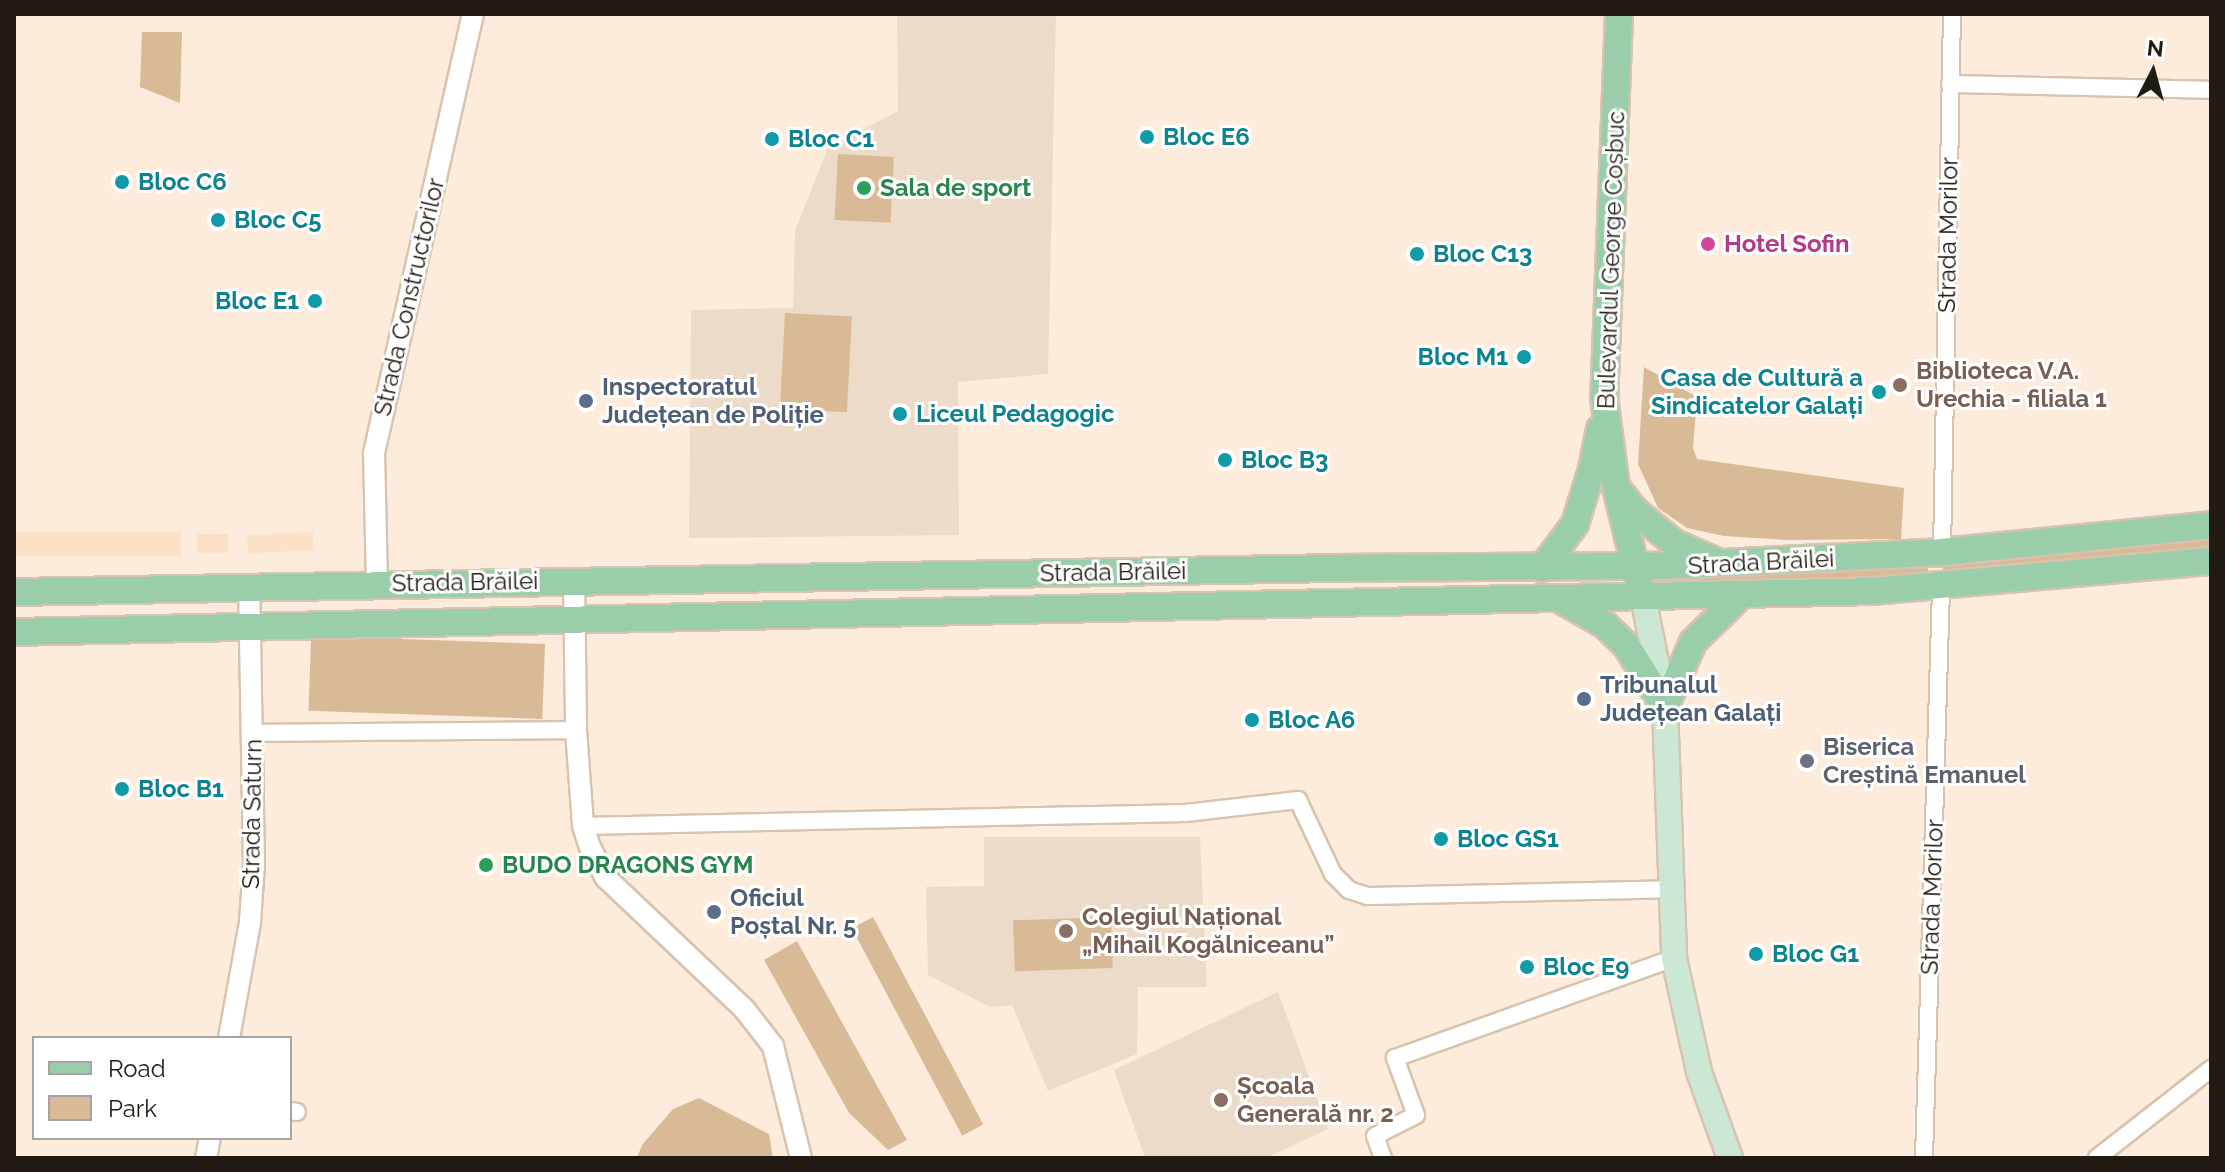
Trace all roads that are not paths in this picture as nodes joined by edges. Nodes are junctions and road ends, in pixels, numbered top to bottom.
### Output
1 (473, 14) edge
2 (1619, 14) edge
3 (1952, 14) edge
4 (1950, 84) junction
5 (2211, 90) edge
6 (1604, 397) junction
7 (1616, 487) junction
8 (2211, 525) edge
9 (1942, 552) junction
10 (2211, 561) edge
11 (1736, 564) junction
12 (1635, 566) junction
13 (1542, 568) junction
14 (574, 580) junction
15 (377, 584) junction
16 (249, 587) junction
17 (1941, 588) junction
18 (14, 592) edge
19 (1741, 595) junction
20 (1643, 597) junction
21 (1563, 601) junction
22 (575, 618) junction
23 (250, 627) junction
24 (14, 632) edge
25 (1665, 707) junction
26 (576, 730) junction
27 (253, 733) junction
28 (583, 826) junction
29 (1672, 889) junction
30 (1674, 958) junction
31 (229, 1036) edge
32 (2210, 1070) edge
33 (801, 1158) edge
34 (1383, 1158) edge
35 (1730, 1158) edge
36 (1924, 1158) edge
37 (2097, 1158) edge

1 - 15 street, Strada Constructorilor
2 - 6 main road, Bulevardul George Coșbuc
3 - 4 street, Strada Morilor
4 - 5 street
4 - 9 street, Strada Morilor
6 - 7 main road, Bulevardul George Coșbuc
6 - 13 main road
7 - 11 main road
7 - 12 main road, Bulevardul George Coșbuc
8 - 9 main road, Strada Brăilei
9 - 11 main road, Strada Brăilei
10 - 17 main road, Strada Brăilei
11 - 12 main road, Strada Brăilei
12 - 13 main road, Strada Brăilei
12 - 20 main road, Bulevardul George Coșbuc
13 - 14 main road, Strada Brăilei
14 - 15 main road, Strada Brăilei
14 - 22 street
15 - 16 main road, Strada Brăilei
16 - 18 main road, Strada Brăilei
16 - 23 street, Strada Saturn
17 - 19 main road, Strada Brăilei
17 - 36 street, Strada Morilor
19 - 20 main road, Strada Brăilei
19 - 25 main road
20 - 21 main road, Strada Brăilei
20 - 25 main road
21 - 22 main road, Strada Brăilei
21 - 25 main road
22 - 23 main road, Strada Brăilei
22 - 26 street
23 - 24 main road, Strada Brăilei
23 - 27 street, Strada Saturn
25 - 29 main road
26 - 27 street
26 - 28 street
27 - 31 street, Strada Saturn
28 - 29 street
28 - 33 street
29 - 30 main road
30 - 34 street
30 - 35 main road
32 - 37 street

